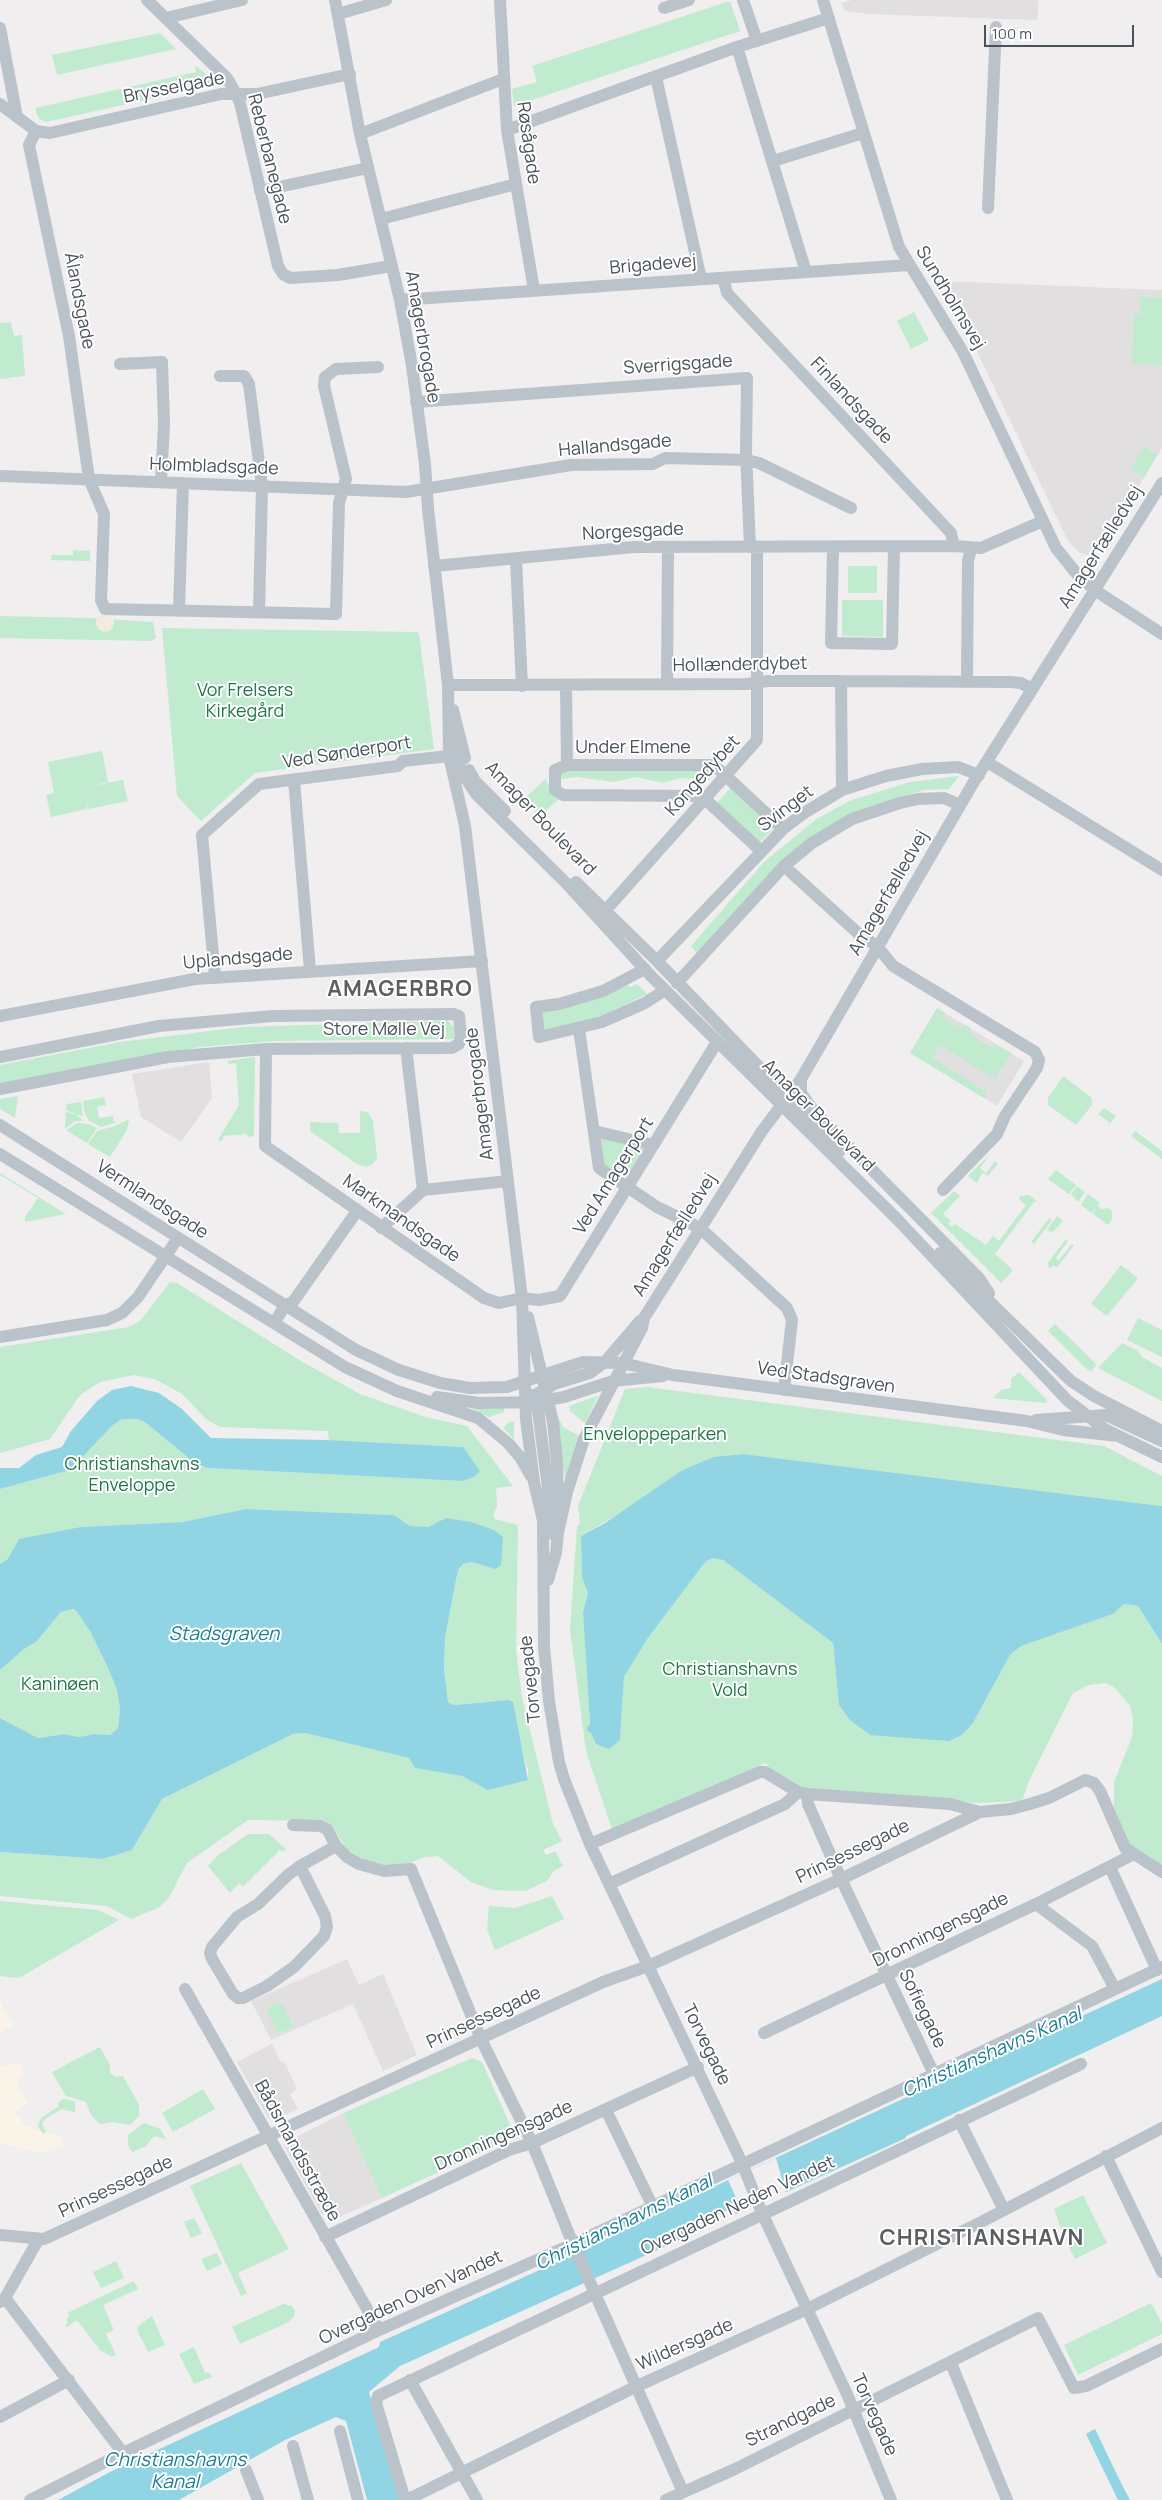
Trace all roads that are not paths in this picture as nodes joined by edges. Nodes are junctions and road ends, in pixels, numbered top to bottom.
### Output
1 (147, 0) edge
2 (242, 0) edge
3 (335, 0) edge
4 (386, 0) edge
5 (500, 0) edge
6 (689, 0) edge
7 (743, 0) edge
8 (823, 0) edge
9 (664, 8) dead end
10 (338, 14) junction
11 (166, 18) junction
12 (829, 18) junction
13 (996, 27) dead end
14 (0, 28) edge
15 (757, 41) junction
16 (737, 48) junction
17 (350, 74) junction
18 (656, 77) junction
19 (503, 79) junction
20 (236, 94) junction
21 (0, 104) edge
22 (17, 117) junction
23 (507, 130) junction
24 (36, 131) junction
25 (863, 133) junction
26 (360, 134) junction
27 (773, 161) junction
28 (368, 168) junction
29 (516, 184) junction
30 (260, 190) junction
31 (988, 208) dead end
32 (381, 219) junction
33 (909, 265) junction
34 (391, 266) junction
35 (806, 272) junction
36 (723, 278) junction
37 (701, 279) junction
38 (534, 290) junction
39 (400, 300) junction
40 (120, 364) dead end
41 (378, 367) dead end
42 (220, 376) dead end
43 (416, 402) junction
44 (747, 460) junction
45 (0, 476) edge
46 (89, 479) junction
47 (161, 482) junction
48 (183, 483) junction
49 (1162, 483) edge
50 (262, 486) junction
51 (343, 489) junction
52 (427, 490) junction
53 (851, 508) dead end
54 (1043, 521) junction
55 (833, 546) junction
56 (894, 546) junction
57 (954, 546) junction
58 (668, 547) junction
59 (754, 547) junction
60 (971, 549) junction
61 (516, 559) junction
62 (434, 566) junction
63 (1096, 591) junction
64 (180, 611) junction
65 (259, 611) junction
66 (1162, 634) edge
67 (841, 680) junction
68 (967, 682) junction
69 (758, 683) junction
70 (667, 684) junction
71 (448, 685) junction
72 (522, 686) junction
73 (566, 686) junction
74 (1032, 689) junction
75 (449, 756) junction
76 (464, 758) junction
77 (987, 762) junction
78 (567, 765) junction
79 (978, 775) junction
80 (727, 776) junction
81 (294, 780) junction
82 (465, 780) junction
83 (842, 790) junction
84 (706, 800) junction
85 (960, 805) junction
86 (465, 826) junction
87 (783, 829) junction
88 (761, 851) junction
89 (784, 866) junction
90 (1162, 870) edge
91 (605, 911) junction
92 (877, 946) junction
93 (482, 960) junction
94 (657, 960) junction
95 (644, 969) junction
96 (310, 970) junction
97 (215, 977) junction
98 (677, 983) junction
99 (665, 990) junction
100 (0, 1016) edge
101 (579, 1029) junction
102 (718, 1042) junction
103 (406, 1048) junction
104 (266, 1049) junction
105 (0, 1056) edge
106 (801, 1079) junction
107 (0, 1089) edge
108 (785, 1100) junction
109 (0, 1125) edge
110 (594, 1131) junction
111 (654, 1145) junction
112 (0, 1154) edge
113 (508, 1181) junction
114 (628, 1185) junction
115 (423, 1190) junction
116 (943, 1190) dead end
117 (356, 1211) junction
118 (382, 1228) junction
119 (700, 1228) junction
120 (178, 1238) junction
121 (166, 1257) junction
122 (522, 1298) junction
123 (285, 1305) junction
124 (1003, 1313) junction
125 (644, 1318) junction
126 (275, 1322) junction
127 (0, 1337) edge
128 (605, 1362) junction
129 (623, 1363) junction
130 (672, 1375) junction
131 (613, 1381) junction
132 (784, 1390) junction
133 (398, 1391) junction
134 (532, 1394) junction
135 (1085, 1415) junction
136 (1027, 1421) junction
137 (1162, 1431) edge
138 (1119, 1436) junction
139 (1162, 1441) edge
140 (1162, 1457) edge
141 (534, 1482) junction
142 (558, 1532) junction
143 (556, 1553) junction
144 (544, 1593) junction
145 (802, 1793) junction
146 (980, 1812) junction
147 (293, 1825) dead end
148 (590, 1844) junction
149 (336, 1846) junction
150 (1132, 1855) junction
151 (300, 1866) junction
152 (1110, 1866) junction
153 (1162, 1872) edge
154 (841, 1879) junction
155 (609, 1884) junction
156 (1036, 1904) junction
157 (648, 1966) junction
158 (1159, 1968) edge
159 (888, 1975) junction
160 (185, 1989) dead end
161 (1115, 1989) junction
162 (764, 2032) dead end
163 (481, 2039) junction
164 (1081, 2064) dead end
165 (698, 2067) junction
166 (934, 2074) junction
167 (606, 2110) junction
168 (959, 2120) junction
169 (1162, 2128) edge
170 (267, 2136) junction
171 (532, 2143) junction
172 (1106, 2156) junction
173 (744, 2166) junction
174 (652, 2205) junction
175 (1004, 2210) junction
176 (762, 2212) junction
177 (0, 2235) edge
178 (325, 2237) junction
179 (38, 2240) junction
180 (573, 2244) junction
181 (1160, 2264) edge
182 (594, 2293) junction
183 (2, 2300) edge
184 (806, 2310) junction
185 (379, 2330) junction
186 (1162, 2349) edge
187 (951, 2363) junction
188 (69, 2380) junction
189 (410, 2380) junction
190 (635, 2387) junction
191 (852, 2410) junction
192 (0, 2417) edge
193 (340, 2431) dead end
194 (293, 2446) dead end
195 (123, 2452) junction
196 (246, 2470) dead end
197 (462, 2473) junction
198 (683, 2492) junction
199 (30, 2500) edge
200 (258, 2500) edge
201 (308, 2500) edge
202 (358, 2500) edge
203 (406, 2500) edge
204 (477, 2500) edge
205 (666, 2500) edge
206 (891, 2500) edge
207 (1007, 2500) edge

1 - 11 street, Reberbanegade
2 - 11 street
3 - 10 street, Amagerbrogade
4 - 10 street
5 - 19 street, Røsågade
6 - 9 street
7 - 15 street
8 - 12 street, Sundholmsvej
10 - 17 street, Amagerbrogade
11 - 20 street, Reberbanegade
12 - 15 street
12 - 25 street, Sundholmsvej
13 - 31 street
14 - 22 street
15 - 16 street
16 - 18 street
16 - 27 street
17 - 20 street, Brysselgade
17 - 26 street, Amagerbrogade
18 - 23 street
18 - 37 street
19 - 23 street, Røsågade
19 - 26 street
20 - 24 street, Brysselgade
20 - 30 street, Reberbanegade
21 - 22 street
22 - 24 street
23 - 29 street, Røsågade
24 - 46 street, Ålandsgade
25 - 27 street
25 - 33 street, Sundholmsvej
26 - 28 street, Amagerbrogade
27 - 35 street
28 - 30 street
28 - 32 street, Amagerbrogade
29 - 32 street
29 - 38 street, Røsågade
30 - 34 street, Reberbanegade
32 - 34 street, Amagerbrogade
33 - 35 street, Brigadevej
33 - 54 street, Sundholmsvej
34 - 39 street, Amagerbrogade
35 - 36 street, Brigadevej
36 - 37 street, Brigadevej
36 - 57 street, Finlandsgade
37 - 38 street, Brigadevej
38 - 39 street, Brigadevej
39 - 43 street, Amagerbrogade
40 - 47 street
41 - 51 street
42 - 50 street
43 - 44 street, Sverrigsgade
43 - 52 street, Amagerbrogade
44 - 52 street, Hallandsgade
44 - 53 street
44 - 59 street, Kongedybet
45 - 46 street, Holmbladsgade
46 - 47 street, Holmbladsgade
46 - 64 street, Ålandsgade
47 - 48 street, Holmbladsgade
48 - 50 street, Holmbladsgade
48 - 64 street
49 - 63 street, Amagerfælledvej
50 - 51 street, Holmbladsgade
50 - 65 street
51 - 52 street, Holmbladsgade
51 - 65 street
52 - 62 street, Amagerbrogade
54 - 60 street, Norgesgade
54 - 63 street, Sundholmsvej
55 - 56 street, Norgesgade
55 - 56 street
55 - 59 street, Norgesgade
56 - 57 street, Norgesgade
57 - 60 street, Norgesgade
58 - 59 street, Norgesgade
58 - 61 street, Norgesgade
58 - 70 street
59 - 69 street, Kongedybet
60 - 68 street
61 - 62 street, Norgesgade
61 - 72 street
62 - 71 street, Amagerbrogade
63 - 66 street, Sundholmsvej
63 - 74 street, Amagerfælledvej
64 - 65 street
67 - 68 street, Hollænderdybet
67 - 69 street, Hollænderdybet
67 - 83 street
68 - 74 street, Hollænderdybet
69 - 70 street, Hollænderdybet
69 - 80 street, Kongedybet
70 - 73 street, Hollænderdybet
71 - 72 street, Hollænderdybet
71 - 75 street, Amagerbrogade
71 - 76 street, Amagerbrogade
71 - 82 street
72 - 73 street, Hollænderdybet
73 - 78 street
74 - 77 street, Amagerfælledvej
75 - 81 street, Ved Sønderport
75 - 86 street, Amagerbrogade
76 - 82 street, Amagerbrogade
76 - 91 street, Amager Boulevard
77 - 79 street, Amagerfælledvej
77 - 90 street
78 - 80 street, Under Elmene
78 - 84 street, Under Elmene
79 - 83 street, Svinget
79 - 85 street, Amagerfælledvej
80 - 84 street, Kongedybet
80 - 87 street, Under Elmene
81 - 96 street
81 - 97 street, Ved Sønderport
82 - 86 street, Amagerbrogade
82 - 95 street, Amager Boulevard
83 - 87 street, Svinget
84 - 88 street
84 - 91 street, Kongedybet
85 - 89 street
85 - 92 street, Amagerfælledvej
86 - 93 street, Amagerbrogade
87 - 88 street, Svinget
88 - 94 street, Svinget
89 - 92 street
89 - 98 street
91 - 94 street, Amager Boulevard
92 - 106 street, Amagerfælledvej
92 - 116 street
93 - 96 street, Uplandsgade
93 - 113 street, Amagerbrogade
94 - 98 street, Amager Boulevard
95 - 99 street, Amager Boulevard
95 - 101 street
96 - 97 street, Uplandsgade
97 - 100 street, Uplandsgade
98 - 108 street, Amager Boulevard
99 - 101 street
99 - 102 street, Amager Boulevard
101 - 110 street
102 - 108 street, Amager Boulevard
102 - 111 street, Ved Amagerport
103 - 104 street, Store Mølle Vej
103 - 105 street, Store Mølle Vej
103 - 115 street
104 - 107 street, Store Mølle Vej
104 - 117 street, Markmandsgade
106 - 108 street, Amagerfælledvej
106 - 124 street
108 - 119 street, Amagerfælledvej
108 - 124 street, Amager Boulevard
108 - 135 street, Amager Boulevard
109 - 120 street, Vermlandsgade
110 - 111 street
110 - 114 street
111 - 114 street, Ved Amagerport
112 - 121 street
113 - 115 street
113 - 122 street, Amagerbrogade
114 - 119 street
114 - 122 street, Ved Amagerport
115 - 118 street
117 - 118 street, Markmandsgade
117 - 123 street
118 - 122 street, Markmandsgade
119 - 125 street, Amagerfælledvej
119 - 132 street
120 - 121 street
120 - 123 street, Vermlandsgade
121 - 126 street
121 - 127 street
122 - 134 street, Amagerbrogade
123 - 126 street
123 - 134 street, Vermlandsgade
124 - 137 street, Amager Boulevard
125 - 128 street, Amagerfælledvej
125 - 129 street, Amagerfælledvej
126 - 133 street
128 - 129 street, Ved Stadsgraven
128 - 134 street, Ved Stadsgraven
129 - 130 street, Ved Stadsgraven
129 - 131 street, Amagerfælledvej
130 - 131 street
130 - 132 street, Ved Stadsgraven
131 - 134 street
131 - 142 street, Amagerfælledvej
132 - 136 street, Ved Stadsgraven
133 - 134 street
133 - 141 street
134 - 141 street, Torvegade
134 - 142 street
134 - 143 street
135 - 136 street, Ved Stadsgraven
135 - 138 street, Amager Boulevard
135 - 139 street, Ved Stadsgraven
136 - 138 street, Ved Stadsgraven
138 - 140 street, Amager Boulevard
141 - 144 street, Torvegade
142 - 143 street, Amagerfælledvej
143 - 144 street, Torvegade
144 - 148 street, Torvegade
145 - 146 street
145 - 148 street
145 - 154 street, Sofiegade
145 - 155 street
146 - 150 street
146 - 154 street, Prinsessegade
147 - 149 street
148 - 155 street, Torvegade
149 - 151 street
149 - 163 street
150 - 152 street, Dronningensgade
150 - 153 street
151 - 151 street
152 - 156 street, Dronningensgade
152 - 158 street
154 - 157 street, Prinsessegade
154 - 159 street, Sofiegade
155 - 157 street, Torvegade
156 - 159 street, Dronningensgade
156 - 161 street
157 - 163 street, Prinsessegade
157 - 165 street, Torvegade
158 - 161 street, Overgaden Oven Vandet
159 - 162 street, Dronningensgade
159 - 166 street, Sofiegade
160 - 170 street, Bådsmandsstræde
161 - 166 street, Overgaden Oven Vandet
163 - 170 street, Prinsessegade
163 - 171 street
164 - 168 street, Overgaden Neden Vandet
165 - 167 street, Dronningensgade
165 - 173 street, Torvegade
166 - 173 street, Overgaden Oven Vandet
167 - 171 street, Dronningensgade
167 - 174 street
168 - 175 street
168 - 176 street, Overgaden Neden Vandet
169 - 172 street, Wildersgade
170 - 178 street, Bådsmandsstræde
170 - 179 street, Prinsessegade
171 - 178 street, Dronningensgade
171 - 180 street
172 - 175 street, Wildersgade
172 - 181 street
173 - 174 street, Overgaden Oven Vandet
173 - 176 street, Torvegade
174 - 180 street, Overgaden Oven Vandet
175 - 184 street, Wildersgade
176 - 182 street, Overgaden Neden Vandet
176 - 184 street, Torvegade
177 - 179 street, Prinsessegade
178 - 185 street, Bådsmandsstræde
179 - 183 street
180 - 182 street
180 - 185 street, Overgaden Oven Vandet
182 - 189 street, Overgaden Neden Vandet
182 - 190 street
183 - 188 street
184 - 190 street, Wildersgade
184 - 191 street, Torvegade
185 - 195 street, Overgaden Oven Vandet
186 - 187 street, Strandgade
187 - 191 street, Strandgade
187 - 207 street
188 - 192 street
188 - 195 street
189 - 197 street
189 - 203 street
190 - 197 street, Wildersgade
190 - 198 street
191 - 198 street, Strandgade
191 - 206 street, Torvegade
193 - 202 street
194 - 201 street
195 - 199 street, Overgaden Oven Vandet
196 - 200 street
197 - 203 street, Wildersgade
197 - 204 street
198 - 205 street, Strandgade

